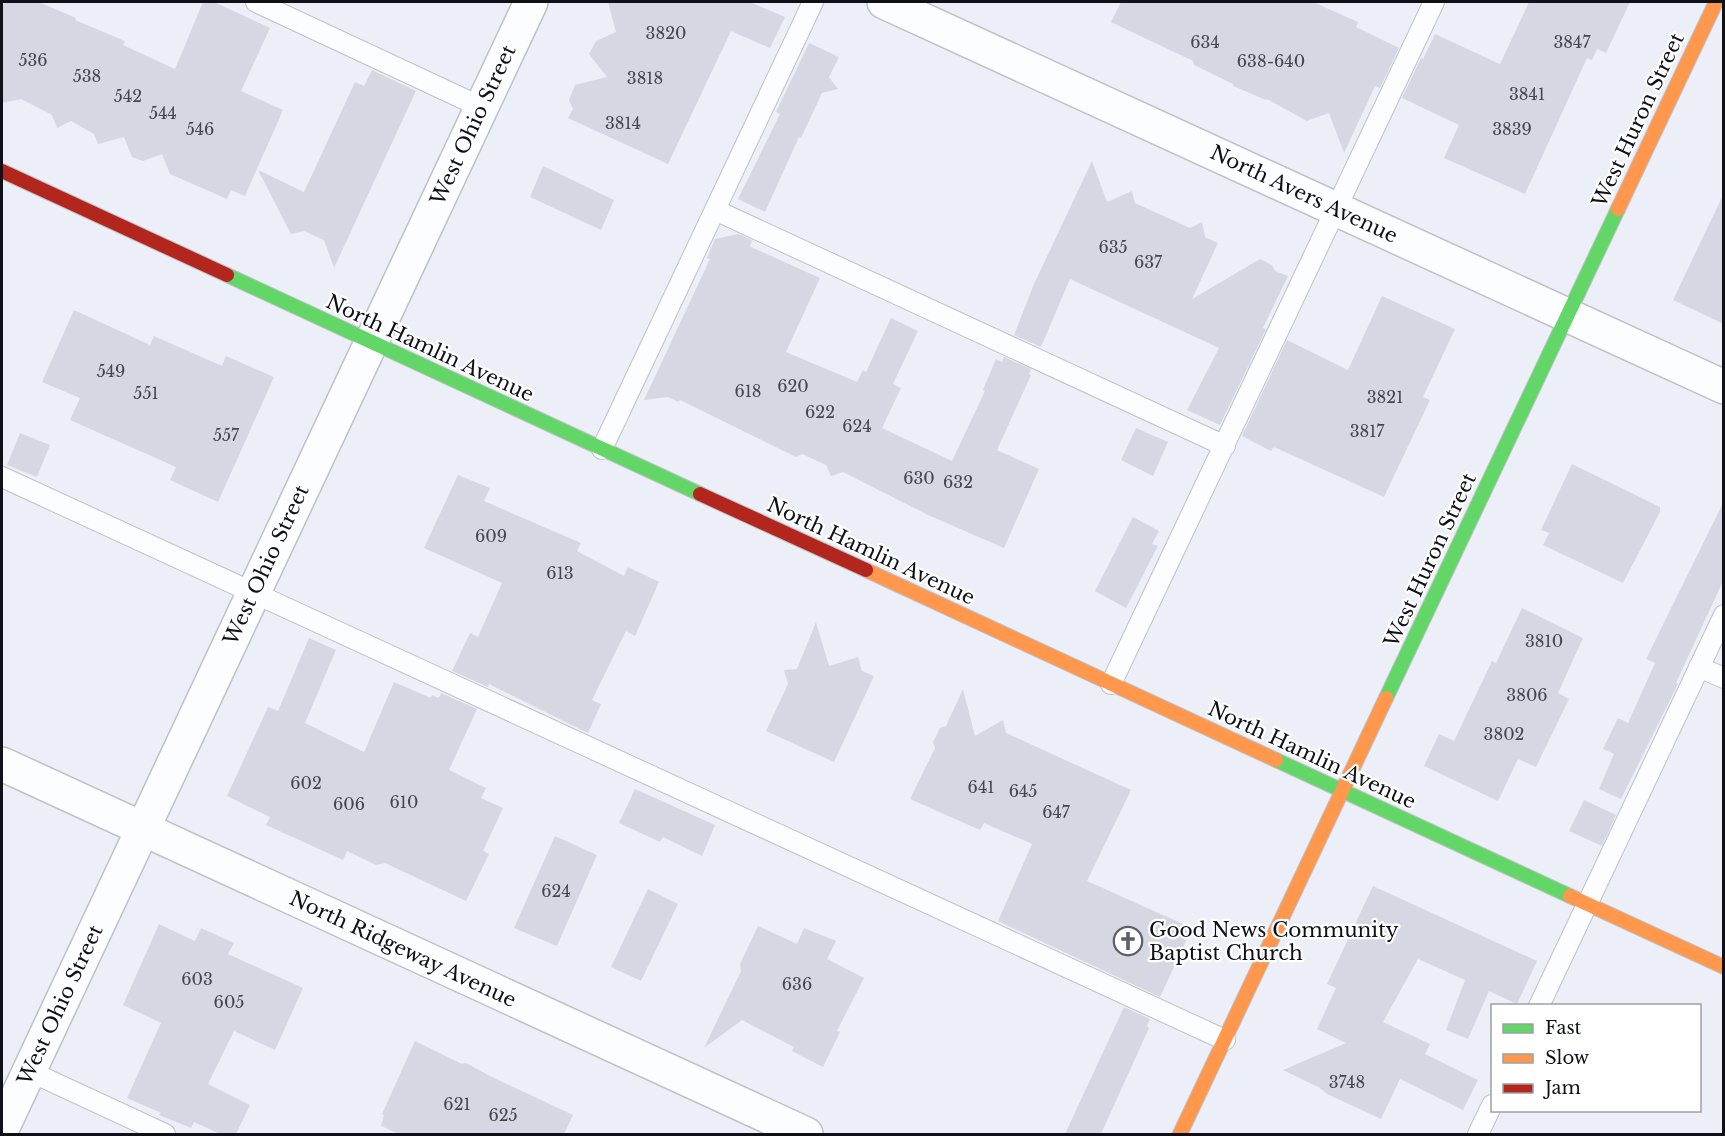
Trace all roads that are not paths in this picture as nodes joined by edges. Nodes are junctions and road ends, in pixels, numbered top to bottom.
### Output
1 (256, 2) edge
2 (531, 2) edge
3 (813, 2) edge
4 (884, 2) edge
5 (1434, 2) edge
6 (1716, 2) edge
7 (481, 107) junction
8 (2, 171) edge
9 (1336, 209) junction
10 (715, 210) junction
11 (1567, 316) junction
12 (371, 342) junction
13 (1724, 387) edge
14 (1225, 446) junction
15 (602, 449) junction
16 (2, 477) edge
17 (253, 593) junction
18 (1724, 615) edge
19 (1699, 667) junction
20 (1724, 678) edge
21 (1111, 684) junction
22 (2, 764) edge
23 (1342, 791) junction
24 (142, 829) junction
25 (1587, 904) junction
26 (1724, 967) edge
27 (1539, 1004) edge
28 (1225, 1040) junction
29 (29, 1071) junction
30 (1491, 1107) edge
31 (766, 1126) edge
32 (2, 1129) edge
33 (165, 1134) edge
34 (806, 1134) edge
35 (1180, 1134) edge
36 (1479, 1134) edge

1 - 7 lane
2 - 7 street, West Ohio Street
3 - 10 lane
4 - 9 street, North Avers Avenue
5 - 9 lane
6 - 11 street, West Huron Street
7 - 12 street, West Ohio Street
8 - 12 street, North Hamlin Avenue
9 - 11 street, North Avers Avenue
9 - 14 lane
10 - 14 lane
10 - 15 lane
11 - 13 street, North Avers Avenue
11 - 23 street, West Huron Street
12 - 15 street, North Hamlin Avenue
12 - 17 street, West Ohio Street
14 - 21 lane
15 - 21 street, North Hamlin Avenue
16 - 17 lane
17 - 24 street, West Ohio Street
17 - 28 lane
18 - 19 lane
19 - 20 lane
19 - 25 lane
21 - 23 street, North Hamlin Avenue
22 - 24 street, North Ridgeway Avenue
23 - 25 street, North Hamlin Avenue
23 - 28 street, West Huron Street
24 - 29 street, West Ohio Street
24 - 31 street, North Ridgeway Avenue
25 - 26 street, North Hamlin Avenue
25 - 27 lane
28 - 35 street, West Huron Street
29 - 32 street, West Ohio Street
29 - 33 lane
30 - 36 lane
31 - 34 street, North Ridgeway Avenue

